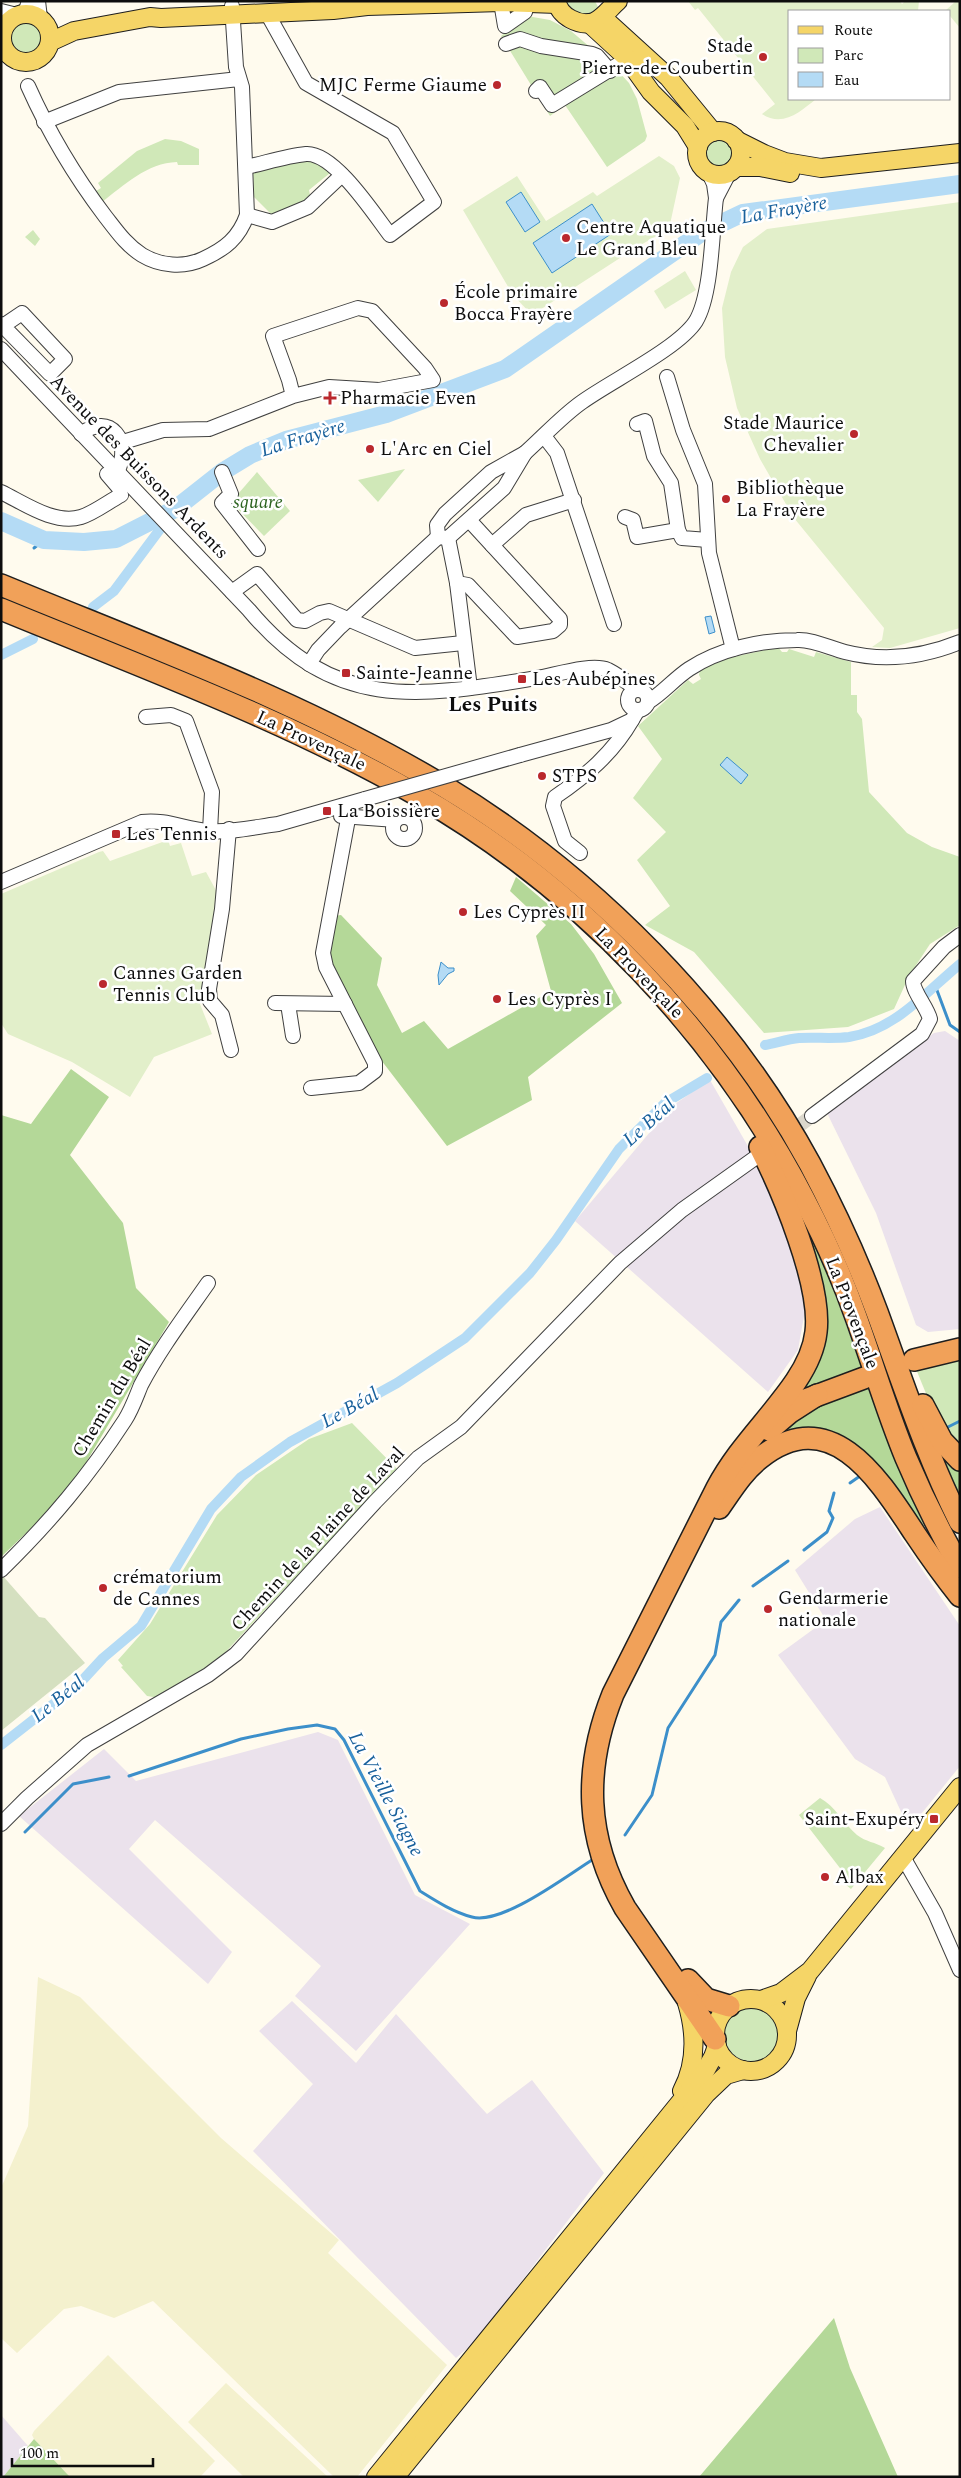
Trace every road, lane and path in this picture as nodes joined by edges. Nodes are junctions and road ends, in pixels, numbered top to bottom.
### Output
1 (334, 1) edge
2 (501, 2) edge
3 (557, 3) edge
4 (606, 9) edge
5 (232, 10) junction
6 (267, 12) junction
7 (25, 19) edge
8 (506, 44) dead end
9 (5, 56) edge
10 (239, 79) junction
11 (28, 86) dead end
12 (536, 91) dead end
13 (44, 122) junction
14 (713, 132) junction
15 (736, 140) junction
16 (698, 146) junction
17 (960, 153) edge
18 (960, 162) edge
19 (246, 167) junction
20 (733, 170) junction
21 (709, 173) junction
22 (342, 176) junction
23 (715, 204) junction
24 (247, 215) junction
25 (1, 349) edge
26 (667, 377) dead end
27 (293, 396) junction
28 (637, 424) dead end
29 (81, 434) junction
30 (544, 436) junction
31 (123, 442) junction
32 (526, 453) junction
33 (106, 460) junction
34 (117, 472) junction
35 (222, 472) dead end
36 (1, 492) edge
37 (574, 500) junction
38 (625, 517) dead end
39 (469, 520) junction
40 (678, 530) junction
41 (443, 538) junction
42 (708, 540) junction
43 (492, 545) junction
44 (258, 549) dead end
45 (456, 583) junction
46 (1, 585) edge
47 (232, 592) junction
48 (1, 609) edge
49 (348, 620) junction
50 (614, 624) dead end
51 (960, 642) edge
52 (463, 643) junction
53 (733, 649) junction
54 (311, 660) junction
55 (470, 688) junction
56 (637, 702) junction
57 (146, 718) dead end
58 (607, 730) junction
59 (608, 753) junction
60 (329, 810) junction
61 (348, 818) junction
62 (396, 820) junction
63 (211, 824) junction
64 (229, 829) junction
65 (580, 853) dead end
66 (1, 882) edge
67 (960, 935) edge
68 (345, 1004) junction
69 (293, 1036) dead end
70 (702, 1042) junction
71 (231, 1050) dead end
72 (312, 1088) dead end
73 (812, 1116) tunnel mouth
74 (755, 1158) tunnel mouth
75 (850, 1247) junction
76 (208, 1283) dead end
77 (960, 1349) edge
78 (914, 1360) dead end
79 (864, 1378) dead end
80 (817, 1395) junction
81 (756, 1431) junction
82 (960, 1460) edge
83 (713, 1516) junction
84 (960, 1522) edge
85 (960, 1568) edge
86 (1, 1570) edge
87 (960, 1596) edge
88 (960, 1788) edge
89 (1, 1824) edge
90 (903, 1857) junction
91 (960, 1970) edge
92 (810, 1971) junction
93 (681, 1986) junction
94 (761, 2000) junction
95 (730, 2006) junction
96 (787, 2031) junction
97 (716, 2042) junction
98 (743, 2070) junction
99 (669, 2114) junction
100 (376, 2477) edge
101 (395, 2477) edge

1 - 5 main road
2 - 3 main road
2 - 6 main road
3 - 4 main road
4 - 14 main road
4 - 16 main road
5 - 6 main road
5 - 7 main road
5 - 10 street
6 - 22 street
7 - 9 main road
7 - 9 main road
8 - 12 street
10 - 13 street
10 - 19 street
11 - 13 street
13 - 24 street
14 - 15 main road
14 - 16 main road
15 - 17 main road
15 - 20 main road
16 - 21 main road
18 - 20 main road
19 - 22 street
19 - 24 street
20 - 21 main road
20 - 23 street
21 - 23 street
22 - 24 street
23 - 30 street
25 - 29 street, Avenue des Buissons Ardents
26 - 42 street
27 - 27 street
27 - 31 street
28 - 40 street
29 - 31 street
29 - 33 street, Avenue des Buissons Ardents
30 - 32 street
30 - 37 street
31 - 34 street
32 - 39 street
32 - 41 street
33 - 34 street, Avenue des Buissons Ardents
33 - 36 street
34 - 47 street, Avenue des Buissons Ardents
35 - 44 street
37 - 43 street
37 - 50 street
38 - 40 street
39 - 41 street
39 - 43 street
40 - 42 street
41 - 45 street
41 - 49 street
42 - 53 street
43 - 45 street
45 - 52 street
46 - 75 highway, La Provençale
47 - 49 street
47 - 54 street, Avenue des Buissons Ardents
48 - 70 highway, La Provençale
49 - 52 street
49 - 54 street
51 - 53 street
52 - 55 street
53 - 56 street
54 - 55 street, Avenue des Buissons Ardents
55 - 56 street, Avenue des Buissons Ardents
56 - 58 street
56 - 59 street
57 - 63 street
58 - 59 street
58 - 60 street, bridge
59 - 65 street
60 - 61 street
60 - 64 street
61 - 62 street
61 - 68 street
62 - 62 street
63 - 64 street
63 - 66 street
64 - 71 street
67 - 73 street
68 - 69 street
68 - 72 street
70 - 81 highway
70 - 85 highway, La Provençale
74 - 89 street, Chemin de la Plaine de Laval
75 - 82 highway
75 - 84 highway, La Provençale
76 - 86 street, Chemin du Béal
77 - 78 highway
79 - 80 highway
80 - 81 highway
80 - 83 highway
81 - 93 highway
83 - 87 highway
83 - 95 highway
88 - 90 main road
90 - 91 street
90 - 92 main road
92 - 94 main road
92 - 96 main road
93 - 97 highway
93 - 99 main road
94 - 95 main road
94 - 96 main road
95 - 97 main road
96 - 98 main road
97 - 98 main road
97 - 99 main road
98 - 101 main road
99 - 100 main road

